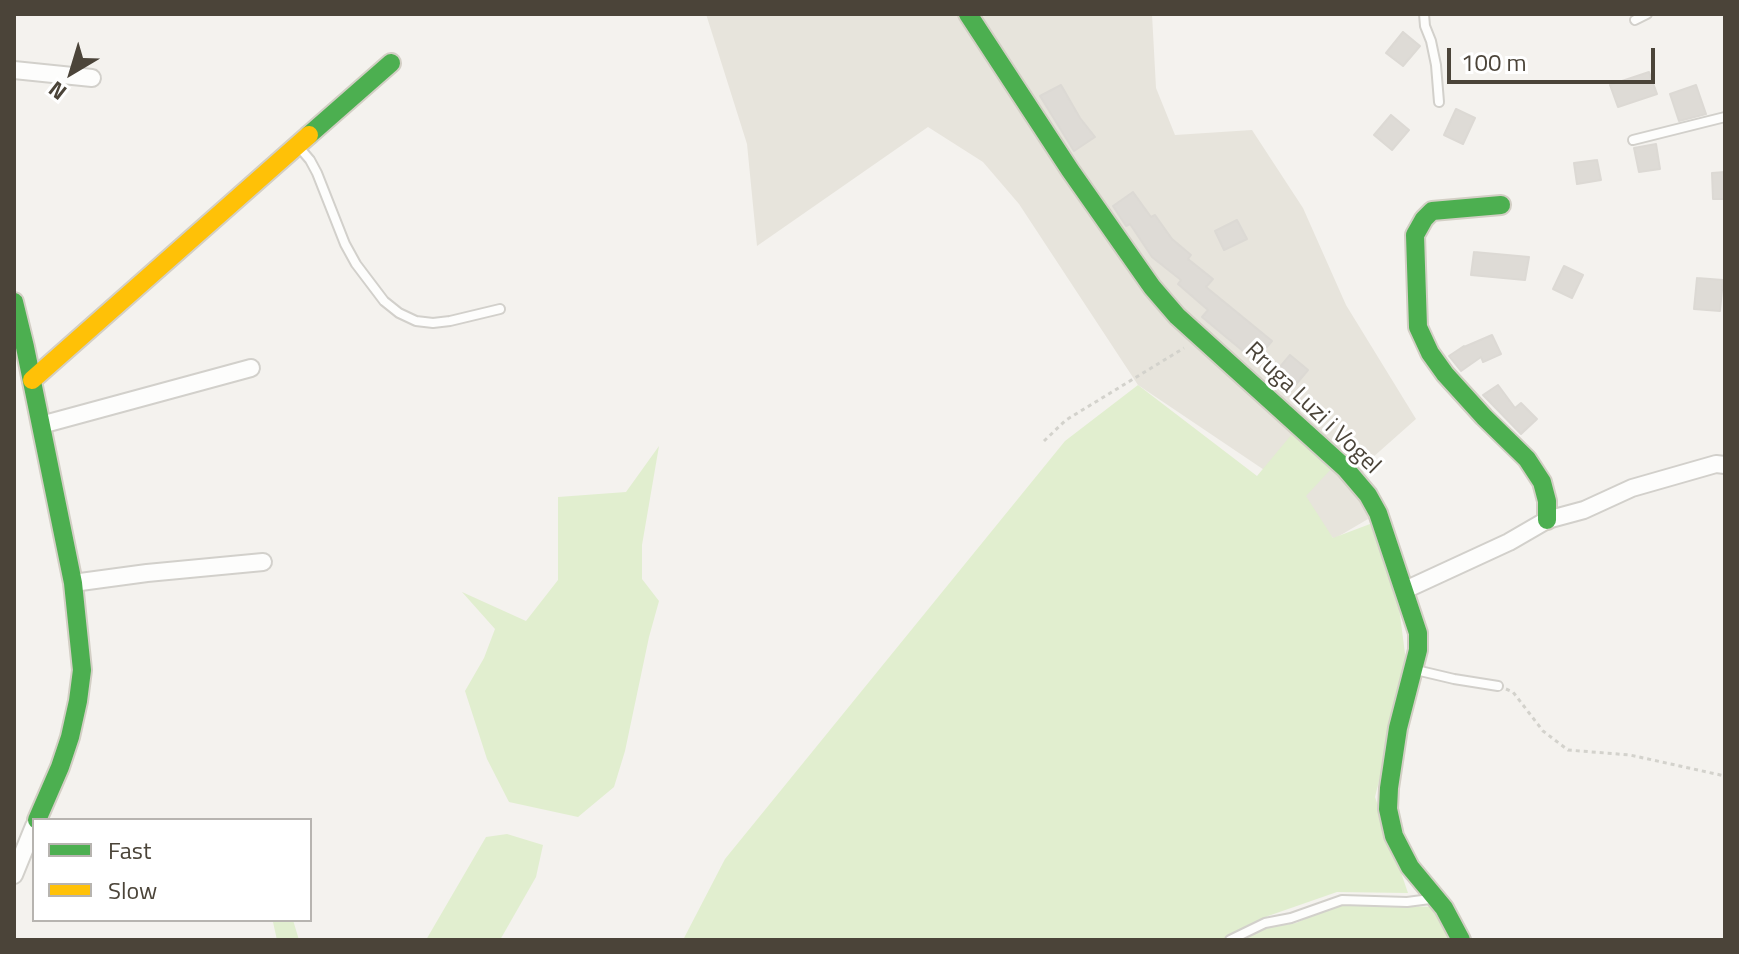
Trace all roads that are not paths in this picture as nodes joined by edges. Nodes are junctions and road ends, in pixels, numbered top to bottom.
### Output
1 (968, 14) edge
2 (1424, 14) edge
3 (1647, 14) edge
4 (1635, 20) dead end
5 (391, 63) dead end
6 (14, 70) edge
7 (92, 78) dead end
8 (1439, 102) dead end
9 (1725, 117) edge
10 (1633, 140) dead end
11 (298, 146) junction
12 (1501, 205) dead end
13 (14, 302) edge
14 (500, 309) dead end
15 (251, 368) dead end
16 (32, 380) junction
17 (41, 425) junction
18 (1725, 465) edge
19 (1547, 520) junction
20 (263, 562) dead end
21 (73, 583) junction
22 (1405, 590) junction
23 (1413, 669) junction
24 (1498, 686) road end
25 (38, 818) edge
26 (32, 831) edge
27 (14, 875) edge
28 (1435, 898) junction
29 (1230, 940) edge
30 (1461, 940) edge

1 - 22 street, Rruga Luzi i Vogel
2 - 8 lane
3 - 4 lane
5 - 11 street
6 - 7 street
9 - 10 lane
11 - 14 lane
11 - 16 street
12 - 19 street
13 - 16 street
15 - 17 street
16 - 17 street
17 - 21 street
18 - 19 street
19 - 22 street
20 - 21 street
21 - 25 street
22 - 23 street, Rruga Luzi i Vogel
23 - 24 lane
23 - 28 street, Rruga Luzi i Vogel
26 - 27 street
28 - 29 lane
28 - 30 street, Rruga Luzi i Vogel

